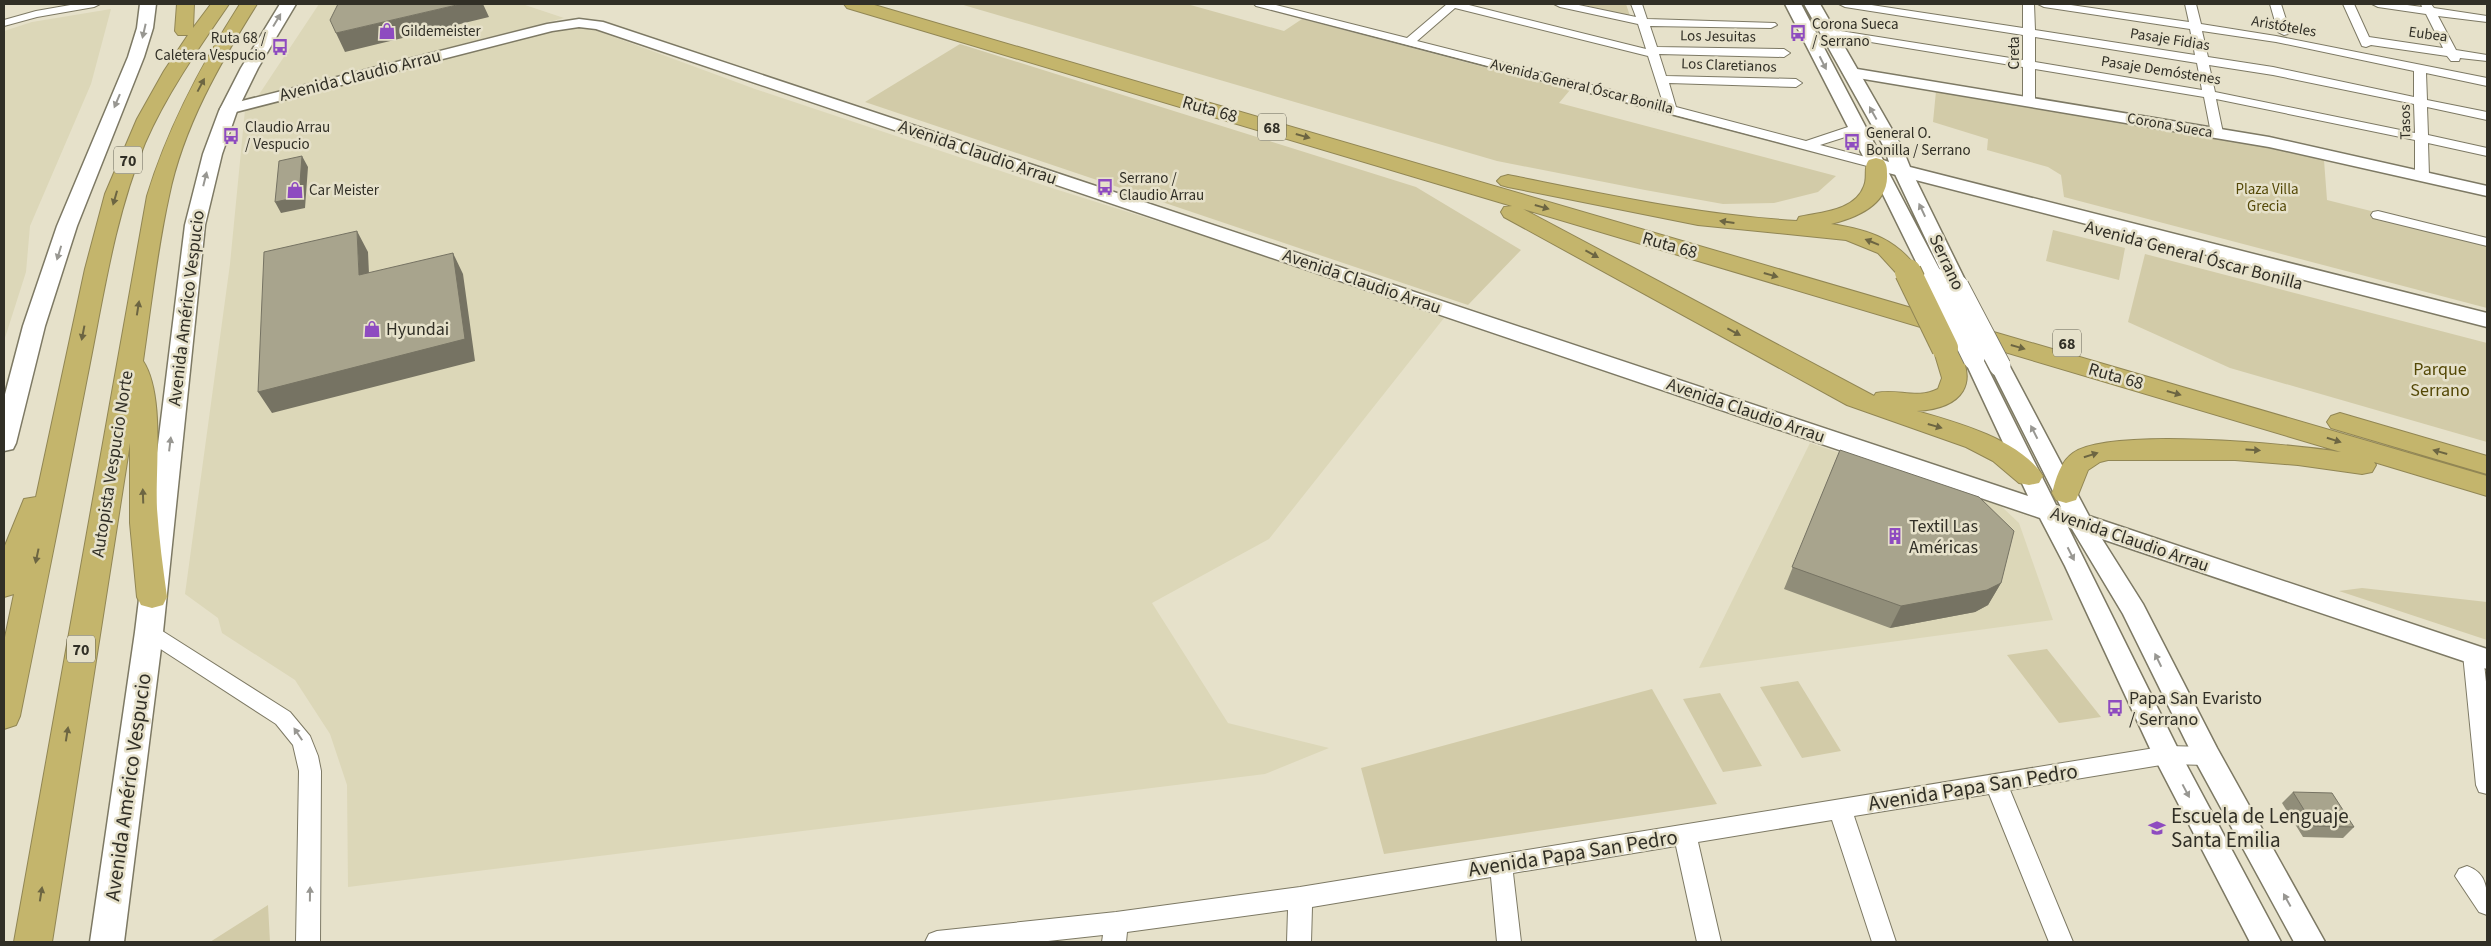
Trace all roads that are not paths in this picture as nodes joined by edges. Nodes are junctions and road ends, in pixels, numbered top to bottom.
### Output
1 (94, 4) edge
2 (148, 4) edge
3 (185, 4) edge
4 (200, 4) edge
5 (210, 4) edge
6 (220, 4) edge
7 (248, 4) edge
8 (263, 4) edge
9 (288, 4) edge
10 (853, 4) edge
11 (897, 4) edge
12 (1260, 4) edge
13 (1433, 4) edge
14 (1560, 4) edge
15 (1637, 4) edge
16 (1793, 4) edge
17 (1812, 4) edge
18 (1845, 4) edge
19 (2029, 4) edge
20 (2044, 4) edge
21 (2190, 4) edge
22 (2275, 4) edge
23 (2349, 4) edge
24 (2378, 4) edge
25 (1451, 5) edge
26 (2427, 7) edge
27 (2487, 19) edge
28 (1643, 22) junction
29 (4, 23) edge
30 (1770, 26) dead end
31 (2195, 27) junction
32 (1828, 32) junction
33 (2029, 32) junction
34 (2284, 32) dead end
35 (230, 35) junction
36 (1408, 42) junction
37 (182, 47) junction
38 (1652, 52) junction
39 (2451, 52) junction
40 (1784, 53) dead end
41 (2487, 58) edge
42 (2202, 59) junction
43 (2029, 65) junction
44 (2420, 68) junction
45 (1851, 73) junction
46 (2464, 77) junction
47 (1661, 79) junction
48 (2487, 82) edge
49 (1796, 83) dead end
50 (2209, 94) junction
51 (2029, 101) junction
52 (2421, 102) junction
53 (228, 108) junction
54 (1671, 109) junction
55 (2487, 116) edge
56 (1856, 129) junction
57 (2217, 133) junction
58 (2421, 137) junction
59 (1806, 145) junction
60 (1338, 147) junction
61 (2487, 152) edge
62 (1876, 164) junction
63 (1903, 172) junction
64 (2422, 176) junction
65 (1502, 179) junction
66 (2487, 191) edge
67 (2378, 216) dead end
68 (1776, 227) junction
69 (2487, 242) edge
70 (2487, 320) edge
71 (2487, 331) edge
72 (130, 356) junction
73 (1826, 381) junction
74 (65, 423) junction
75 (4, 442) edge
76 (2487, 465) edge
77 (2029, 476) junction
78 (2487, 486) edge
79 (2487, 496) edge
80 (2057, 502) junction
81 (2080, 522) junction
82 (4, 586) edge
83 (152, 597) junction
84 (149, 632) junction
85 (2480, 656) edge
86 (4, 716) edge
87 (2167, 755) junction
88 (2207, 756) junction
89 (1996, 783) junction
90 (2487, 785) edge
91 (1840, 809) junction
92 (1685, 834) junction
93 (1500, 865) junction
94 (2467, 876) dead end
95 (1300, 898) junction
96 (2487, 904) edge
97 (1115, 933) edge
98 (33, 942) edge
99 (108, 942) edge
100 (308, 942) edge
101 (937, 942) edge
102 (1299, 942) edge
103 (1509, 942) edge
104 (1709, 942) edge
105 (1884, 942) edge
106 (2062, 942) edge
107 (2266, 942) edge
108 (2310, 942) edge

1 - 29 street
2 -> 75 main road
3 - 37 highway
4 - 37 highway
5 - 37 highway
6 - 37 highway, 70
7 - 35 highway, Autopista Vespucio Norte / 70
8 - 35 highway
53 -> 9 main road, Avenida Américo Vespucio
10 -> 60 highway, Ruta 68 / 68
11 - 65 highway, Ruta 68 / 68
12 - 36 street, Avenida General Óscar Bonilla
13 - 25 street, Los Jesuitas
14 - 28 street
15 - 28 street
16 -> 56 main road, Serrano
17 - 32 main road, Serrano
18 - 33 street, Pasaje Fidias
19 - 33 street, Creta
20 - 31 street, Aristóteles
21 - 31 street
22 - 34 street
23 - 39 street, Eubea
24 - 26 street
25 - 36 street
25 - 38 street, Los Jesuitas
26 - 27 street
26 - 39 street
28 - 30 street
28 - 38 street
31 - 42 street
31 - 44 street, Aristóteles
32 - 43 street, Pasaje Demóstenes
32 - 45 main road, Serrano
33 - 42 street, Pasaje Fidias
33 - 43 street, Creta
72 -> 35 highway, Autopista Vespucio Norte / 70
36 - 54 street, Avenida General Óscar Bonilla
37 -> 74 highway, 70
38 - 40 street, Los Jesuitas
38 - 47 street
39 - 41 street, Eubea
39 - 46 street
42 - 50 street
42 - 52 street, Pasaje Fidias
43 - 50 street, Pasaje Demóstenes
43 - 51 street, Creta
44 - 46 street, Aristóteles
44 - 52 street, Tasos
45 - 51 street, Corona Sueca
63 -> 45 main road, Serrano
46 - 48 street, Aristóteles
47 - 49 street, Los Claretianos
47 - 54 street
50 - 57 street
50 - 58 street, Pasaje Demóstenes
51 - 57 street, Corona Sueca
52 - 55 street, Pasaje Fidias
52 - 58 street, Tasos
53 - 80 street, Avenida Claudio Arrau
83 -> 53 main road, Avenida Américo Vespucio
54 - 59 street, Avenida General Óscar Bonilla
56 - 59 street
56 - 62 main road, Serrano
57 - 64 street, Corona Sueca
58 - 61 street, Pasaje Demóstenes
58 - 64 street, Tasos
59 - 62 street, Avenida General Óscar Bonilla
60 -> 73 highway
60 -> 78 highway, Ruta 68 / 68
62 - 63 main road, Avenida General Óscar Bonilla
62 - 68 highway
62 - 77 street, Serrano, bridge
63 - 70 main road, Avenida General Óscar Bonilla
63 - 71 main road, Avenida General Óscar Bonilla
80 -> 63 street, Serrano, bridge
64 - 66 street, Corona Sueca
68 -> 65 highway
76 -> 65 highway, Ruta 68 / 68
67 - 69 street
73 -> 68 highway, bridge
83 -> 72 highway
98 -> 72 highway, Autopista Vespucio Norte / 70
73 -> 77 highway
74 - 82 highway
74 -> 86 highway, 70
77 - 80 street, Serrano
80 -> 79 highway
80 - 81 street, Avenida Claudio Arrau
80 -> 87 street
81 - 85 street, Avenida Claudio Arrau
88 -> 81 street
83 - 84 main road, Avenida Américo Vespucio
84 - 99 main road, Avenida Américo Vespucio
100 -> 84 street
85 - 90 street
87 - 88 street, Avenida Papa San Pedro
87 - 89 street, Avenida Papa San Pedro
87 -> 107 street
108 -> 88 street
89 - 91 street, Avenida Papa San Pedro
89 - 106 street
91 - 92 street, Avenida Papa San Pedro
91 - 105 street
92 - 93 street, Avenida Papa San Pedro
92 - 104 street
93 - 95 street, Avenida Papa San Pedro
93 - 103 street
94 - 96 street
95 - 97 street, Avenida Papa San Pedro
95 - 102 street
97 - 101 street, Avenida Papa San Pedro

